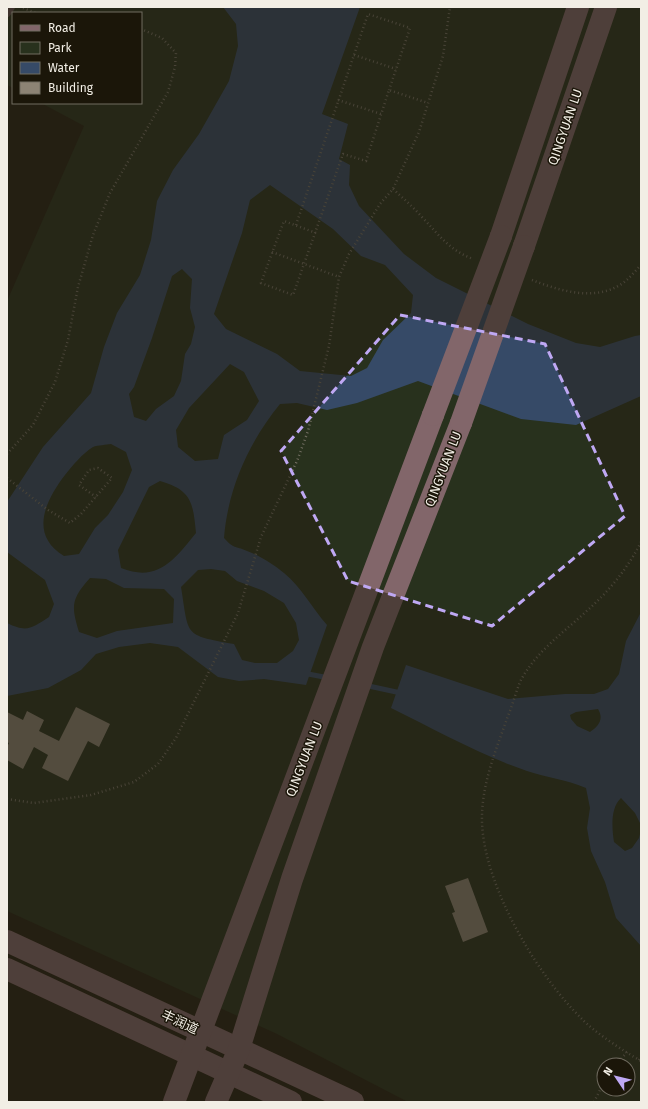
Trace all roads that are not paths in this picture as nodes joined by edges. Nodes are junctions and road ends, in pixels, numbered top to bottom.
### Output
1 (11, 7) edge
2 (578, 7) edge
3 (606, 7) edge
4 (7, 14) edge
5 (7, 941) edge
6 (7, 969) edge
7 (201, 1032) junction
8 (238, 1049) junction
9 (193, 1056) junction
10 (228, 1073) junction
11 (174, 1102) edge
12 (216, 1102) edge
13 (291, 1102) edge
14 (354, 1102) edge

1 - 4 lane
2 - 7 street, QINGYUAN LU, bridge
3 - 8 street, QINGYUAN LU, bridge
5 - 7 street, 丰润道
6 - 9 street, 丰润道
7 - 8 street, 丰润道
7 - 9 street, QINGYUAN LU
8 - 10 street, QINGYUAN LU
8 - 14 street, 丰润道
9 - 10 street, 丰润道
9 - 11 street, QINGYUAN LU
10 - 12 street, QINGYUAN LU
10 - 13 street, 丰润道

